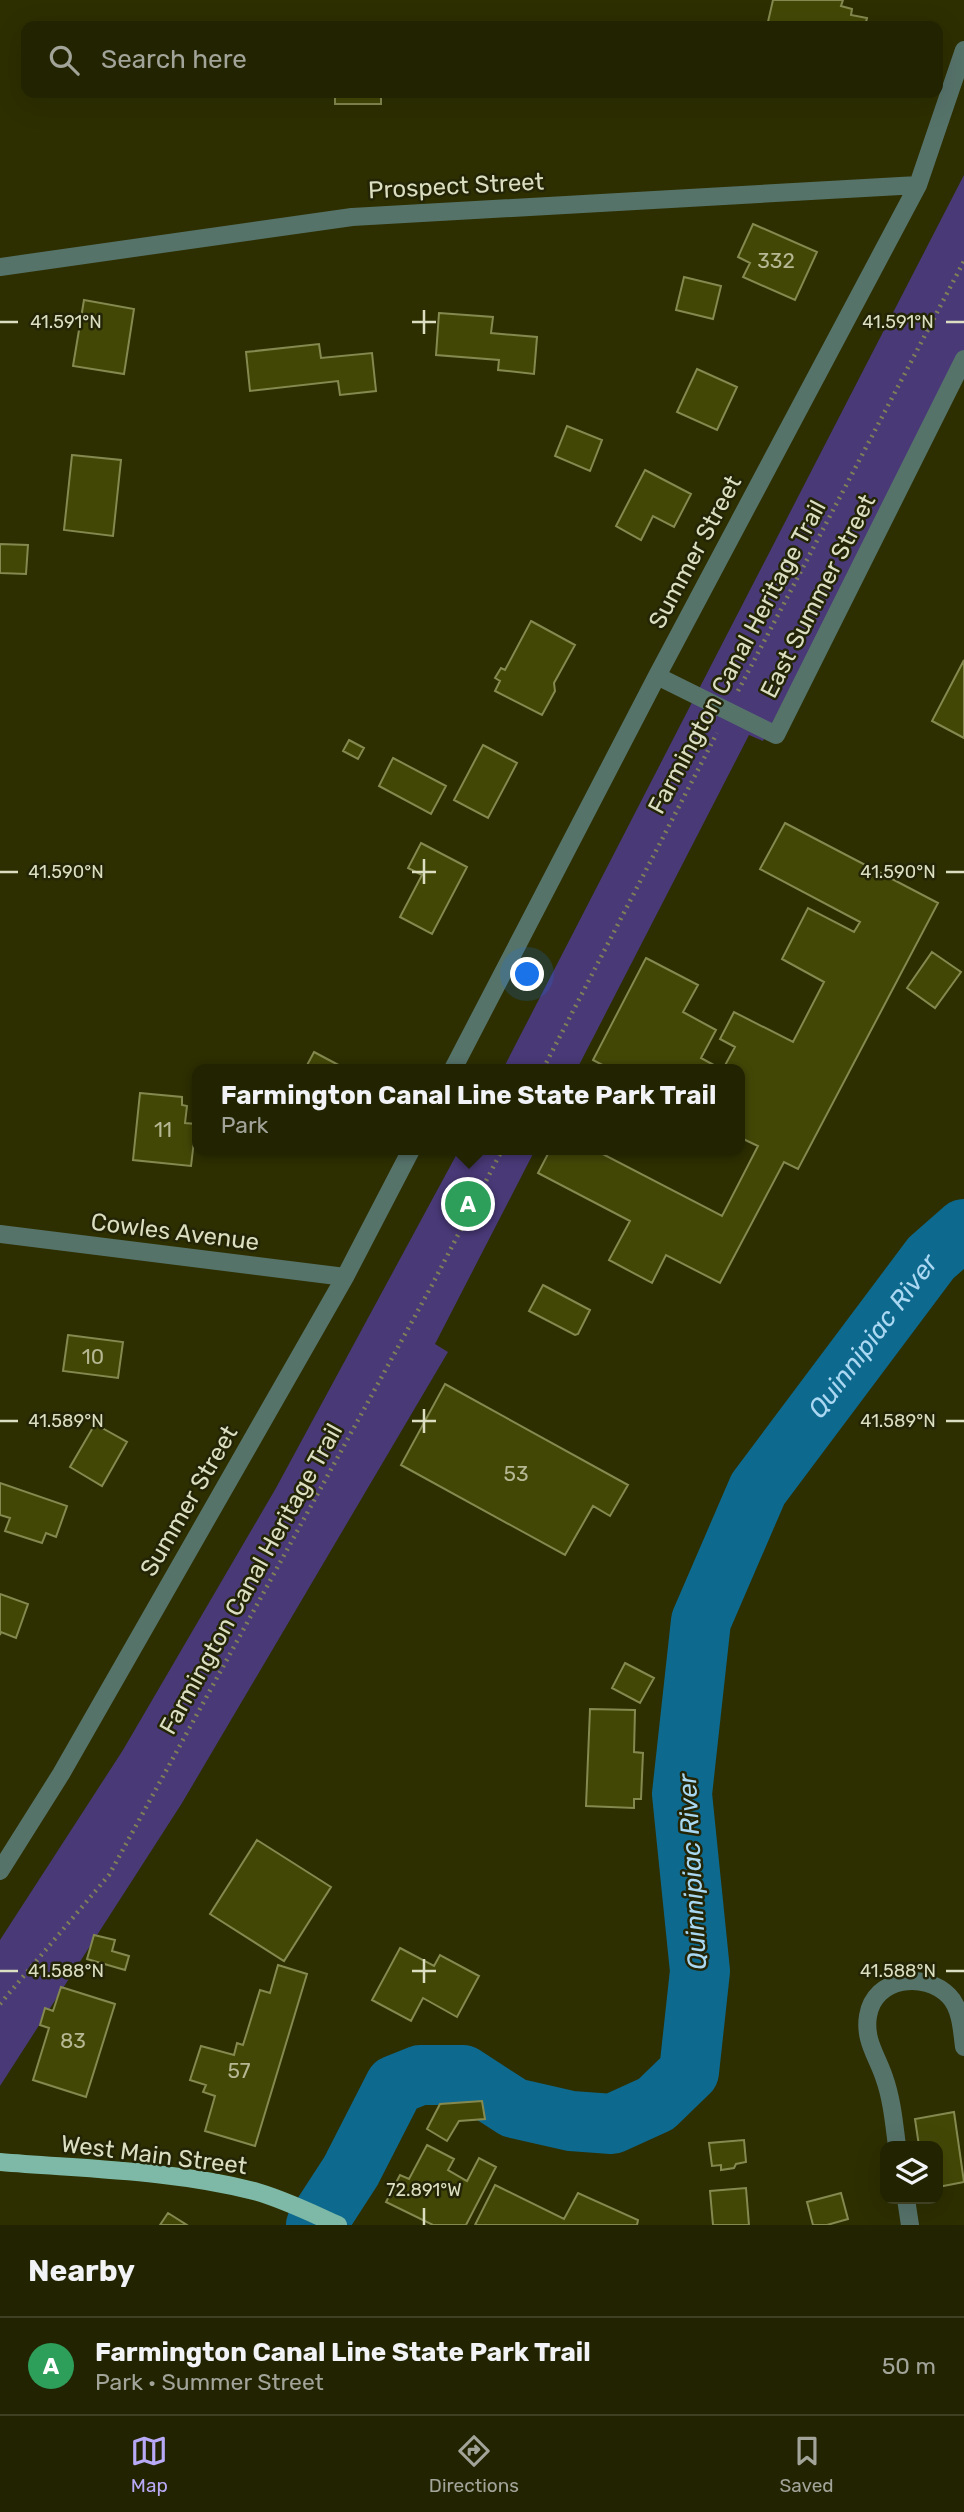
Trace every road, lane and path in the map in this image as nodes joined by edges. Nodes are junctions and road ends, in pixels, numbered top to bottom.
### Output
1 (964, 50) edge
2 (918, 184) junction
3 (964, 261) edge
4 (0, 267) edge
5 (964, 359) edge
6 (657, 676) junction
7 (728, 711) junction
8 (456, 1064) edge
9 (546, 1064) edge
10 (408, 1155) edge
11 (499, 1155) edge
12 (0, 1234) edge
13 (345, 1277) junction
14 (0, 1871) edge
15 (0, 2004) edge
16 (964, 2047) edge
17 (896, 2141) edge
18 (0, 2162) edge
19 (907, 2204) edge
20 (338, 2225) edge
21 (910, 2225) edge

1 - 2 street, Summer Street
2 - 4 street, Prospect Street
2 - 6 street, Summer Street
3 - 7 path, Farmington Canal Heritage Trail
5 - 7 street, East Summer Street
6 - 7 street, East Summer Street
6 - 8 street, Summer Street
7 - 9 path, Farmington Canal Heritage Trail
10 - 13 street, Summer Street
11 - 15 path, Farmington Canal Heritage Trail
12 - 13 street, Cowles Avenue
13 - 14 street, Summer Street
16 - 17 street
18 - 20 main road, West Main Street
19 - 21 street

